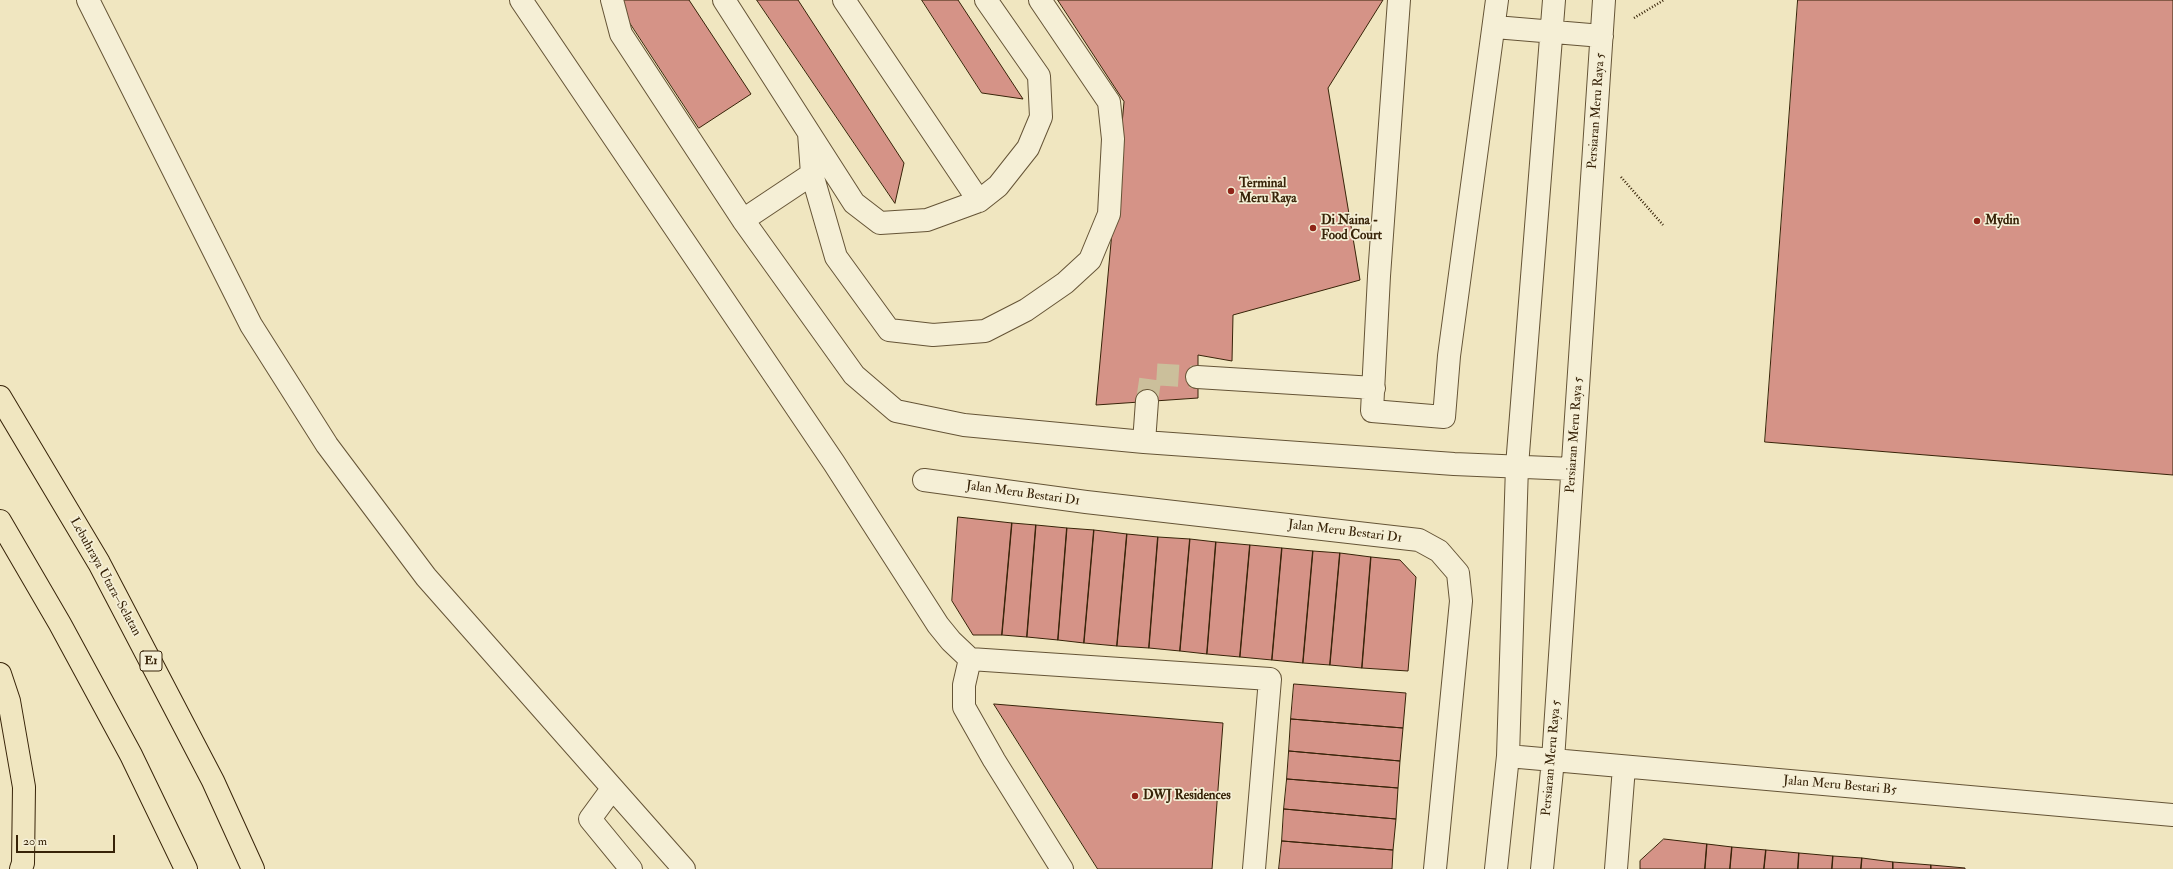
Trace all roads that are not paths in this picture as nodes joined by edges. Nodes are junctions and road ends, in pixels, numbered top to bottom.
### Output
1 (88, 0) edge
2 (521, 0) edge
3 (612, 0) edge
4 (724, 0) edge
5 (844, 0) edge
6 (986, 0) edge
7 (1040, 0) edge
8 (1400, 0) edge
9 (1497, 0) edge
10 (1554, 0) edge
11 (1604, 0) edge
12 (1495, 27) junction
13 (1551, 31) junction
14 (1602, 36) junction
15 (809, 133) junction
16 (812, 174) junction
17 (978, 201) junction
18 (743, 220) junction
19 (1197, 377) tunnel mouth
20 (1374, 388) junction
21 (0, 397) edge
22 (1147, 401) tunnel mouth
23 (1144, 442) junction
24 (1518, 466) junction
25 (1572, 469) junction
26 (924, 480) dead end
27 (0, 521) edge
28 (970, 659) junction
29 (0, 674) edge
30 (1508, 756) junction
31 (1553, 760) junction
32 (1624, 767) junction
33 (612, 789) junction
34 (2173, 814) edge
35 (21, 869) edge
36 (186, 869) edge
37 (253, 869) edge
38 (631, 869) edge
39 (684, 869) edge
40 (1062, 869) edge
41 (1254, 869) edge
42 (1435, 869) edge
43 (1496, 869) edge
44 (1542, 869) edge
45 (1616, 869) edge

1 - 33 street
2 - 28 street
3 - 18 street
4 - 15 street
5 - 17 street
6 - 17 street
7 - 16 street
8 - 20 street
9 - 12 street
10 - 13 street
11 - 14 street, Persiaran Meru Raya 5
12 - 13 street
12 - 20 street
13 - 14 street
13 - 24 street
14 - 25 street, Persiaran Meru Raya 5
15 - 16 street
15 - 17 street
16 - 18 street
18 - 23 street
19 - 20 street
21 - 37 highway, Lebuhraya Utara–Selatan / E1
22 - 23 street
23 - 24 street
24 - 25 street
24 - 30 street
25 - 31 street, Persiaran Meru Raya 5
26 - 42 street, Jalan Meru Bestari D1
27 - 36 highway
28 - 40 street
28 - 41 street
29 - 35 highway
30 - 31 street, Jalan Meru Bestari B5
30 - 43 street
31 - 32 street, Jalan Meru Bestari B5
31 - 44 street, Persiaran Meru Raya 5
32 - 34 street, Jalan Meru Bestari B5
32 - 45 street
33 - 38 street
33 - 39 street

